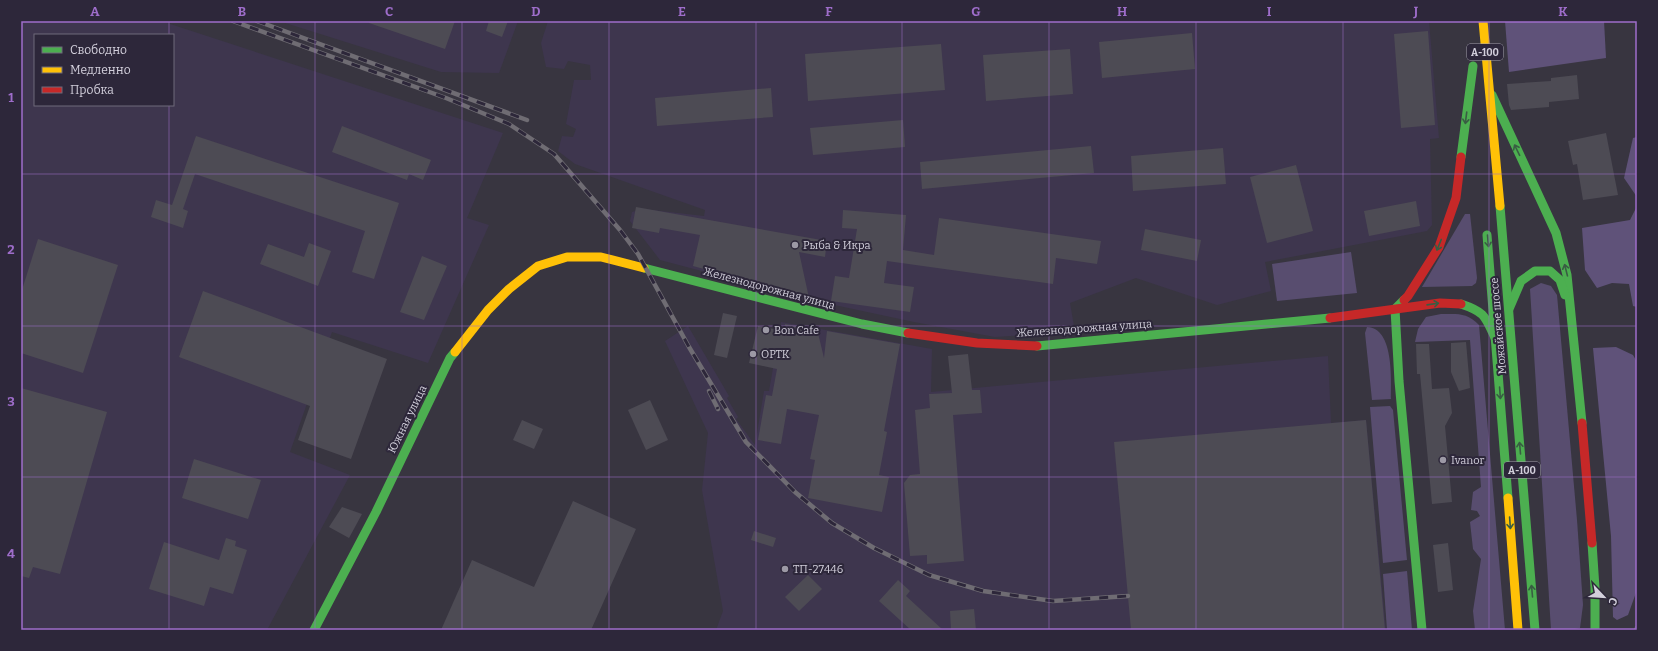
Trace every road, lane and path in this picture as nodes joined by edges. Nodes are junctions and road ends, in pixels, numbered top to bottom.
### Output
1 (1482, 21) edge
2 (1488, 84) junction
3 (1477, 113) dead end
4 (1486, 223) dead end
5 (567, 257) joint
6 (1570, 308) junction
7 (1395, 309) junction
8 (1509, 309) junction
9 (1496, 341) junction
10 (314, 630) edge
11 (1422, 630) edge
12 (1518, 630) edge
13 (1535, 630) edge
14 (1595, 630) edge

1 - 2 street, Можайское шоссе / А-100
6 -> 2 street
2 - 8 street, Можайское шоссе / А-100
3 -> 7 street, А-100
4 -> 9 street, Можайское шоссе / А-100
5 - 7 street, Железнодорожная улица
5 - 10 street, Южная улица
6 - 8 street
6 - 14 street
7 -> 9 street, Железнодорожная улица
7 - 11 street
13 -> 8 street, Можайское шоссе / А-100
9 -> 12 street, Можайское шоссе / А-100

